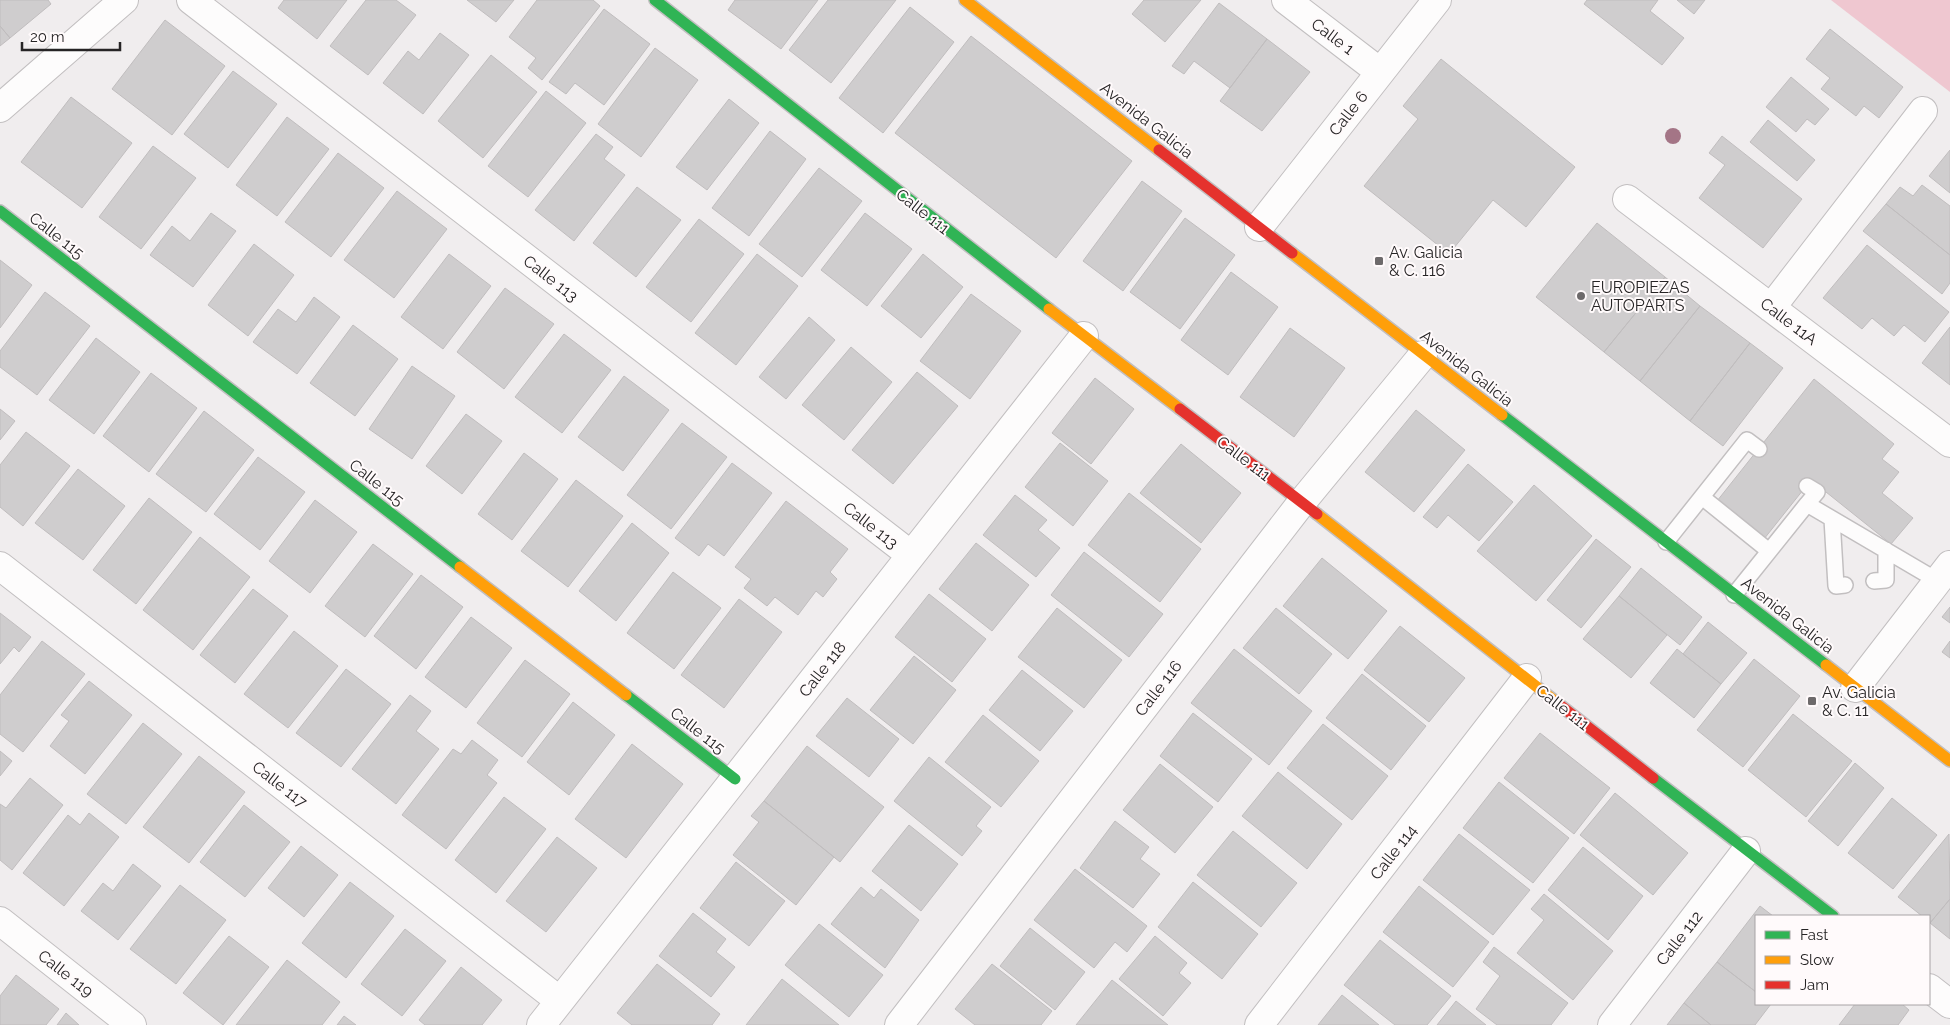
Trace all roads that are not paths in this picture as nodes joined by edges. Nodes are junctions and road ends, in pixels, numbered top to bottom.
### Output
1 (124, 0) edge
2 (191, 0) edge
3 (655, 0) edge
4 (965, 0) edge
5 (1286, 0) edge
6 (1437, 0) edge
7 (1380, 72) junction
8 (0, 108) edge
9 (1922, 111) dead end
10 (1627, 199) dead end
11 (0, 211) edge
12 (1259, 227) junction
13 (1771, 308) junction
14 (1084, 336) junction
15 (1423, 355) junction
16 (1950, 443) edge
17 (1759, 449) dead end
18 (1807, 486) dead end
19 (1702, 497) junction
20 (1302, 502) junction
21 (1807, 504) junction
22 (1832, 519) junction
23 (1666, 542) junction
24 (1886, 550) junction
25 (1769, 552) junction
26 (911, 556) junction
27 (0, 566) edge
28 (1944, 573) edge
29 (1874, 581) dead end
30 (1844, 585) dead end
31 (1734, 595) junction
32 (1527, 678) junction
33 (1855, 688) junction
34 (1950, 761) edge
35 (735, 780) junction
36 (1746, 850) junction
37 (1832, 915) edge
38 (0, 921) edge
39 (1930, 989) edge
40 (560, 1001) junction
41 (1950, 1004) edge
42 (132, 1025) edge
43 (541, 1025) edge
44 (899, 1025) edge
45 (1259, 1025) edge
46 (1612, 1025) edge

1 - 8 street
2 - 26 street, Calle 113
3 - 14 street, Calle 111
4 - 12 street, Avenida Galicia
5 - 7 street, Calle 1
6 - 7 street, Calle 6
7 - 12 street, Calle 6
9 - 13 street
10 - 13 street, Calle 11A
11 - 35 street, Calle 115
12 - 15 street, Avenida Galicia
13 - 16 street, Calle 11A
14 - 20 street, Calle 111
14 - 26 street, Calle 118
15 - 20 street, Calle 116
15 - 23 street, Avenida Galicia
17 - 19 lane
18 - 21 lane
19 - 23 lane
19 - 25 lane
20 - 32 street, Calle 111
20 - 44 street, Calle 116
21 - 22 lane
21 - 25 lane
22 - 24 lane
22 - 30 lane
23 - 31 street, Avenida Galicia
24 - 28 lane
24 - 29 lane
25 - 31 lane
26 - 35 street, Calle 118
27 - 40 street, Calle 117
28 - 33 street
31 - 33 street, Avenida Galicia
32 - 36 street, Calle 111
32 - 45 street, Calle 114
33 - 34 street, Avenida Galicia
35 - 40 street, Calle 118
36 - 37 street, Calle 111
36 - 46 street, Calle 112
38 - 42 street, Calle 119
39 - 41 street
40 - 43 street, Calle 118

